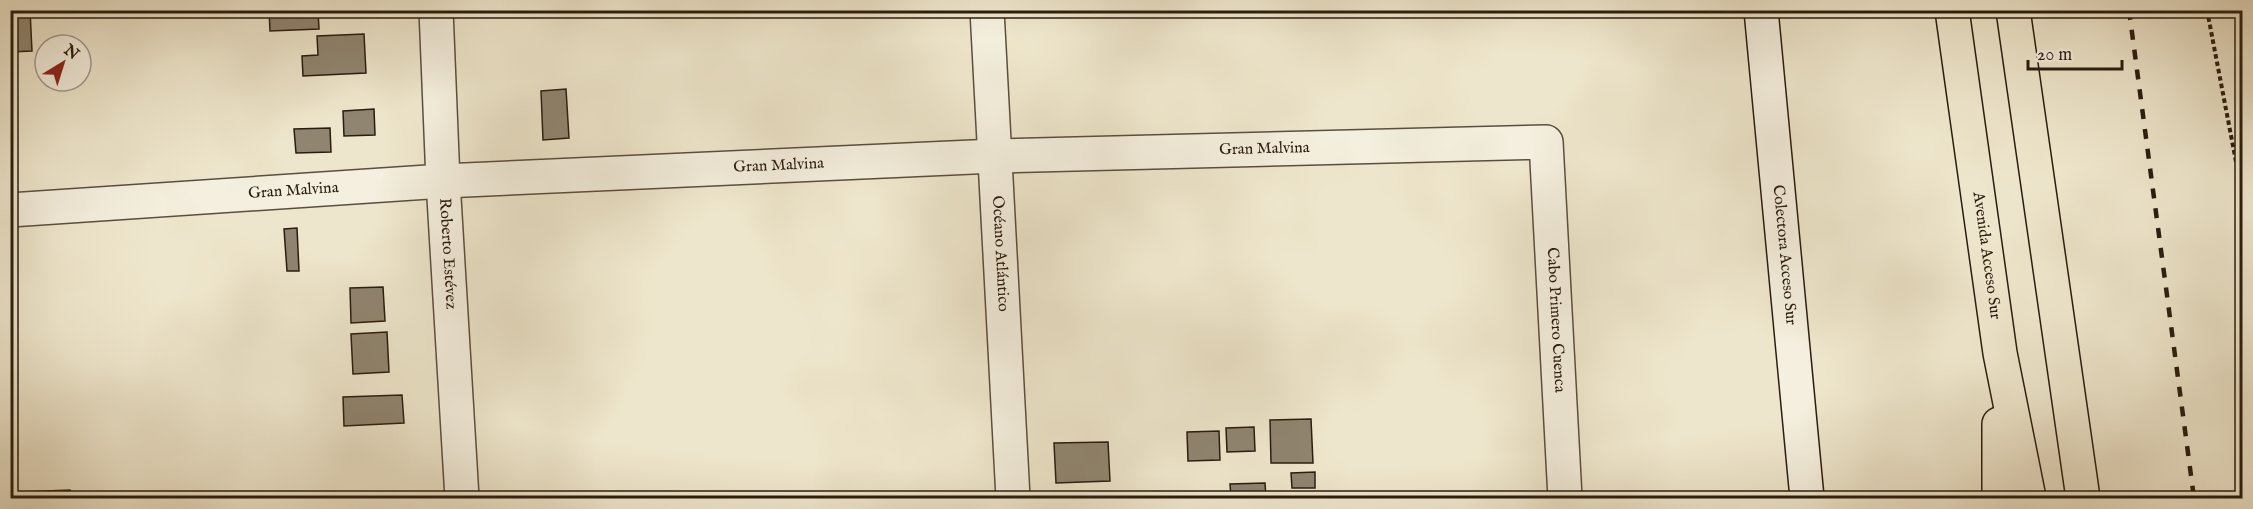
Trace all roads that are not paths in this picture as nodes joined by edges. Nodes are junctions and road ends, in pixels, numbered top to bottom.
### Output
1 (436, 10) edge
2 (987, 10) edge
3 (1761, 10) edge
4 (1952, 10) edge
5 (2013, 10) edge
6 (1546, 142) joint
7 (995, 156) junction
8 (443, 181) junction
9 (10, 210) edge
10 (2000, 353) junction
11 (462, 498) edge
12 (1013, 498) edge
13 (1565, 498) edge
14 (1807, 498) edge
15 (1999, 498) edge
16 (2029, 498) edge
17 (2084, 498) edge

1 - 8 street, Roberto Estévez
2 - 7 street, Océano Atlántico
3 - 14 street, Colectora Acceso Sur
4 - 10 highway, Avenida Acceso Sur
5 - 17 highway
6 - 7 street, Gran Malvina
6 - 13 street, Cabo Primero Cuenca
7 - 8 street, Gran Malvina
7 - 12 street, Océano Atlántico
8 - 9 street, Gran Malvina
8 - 11 street, Roberto Estévez
10 - 15 highway
10 - 16 highway, Avenida Acceso Sur

